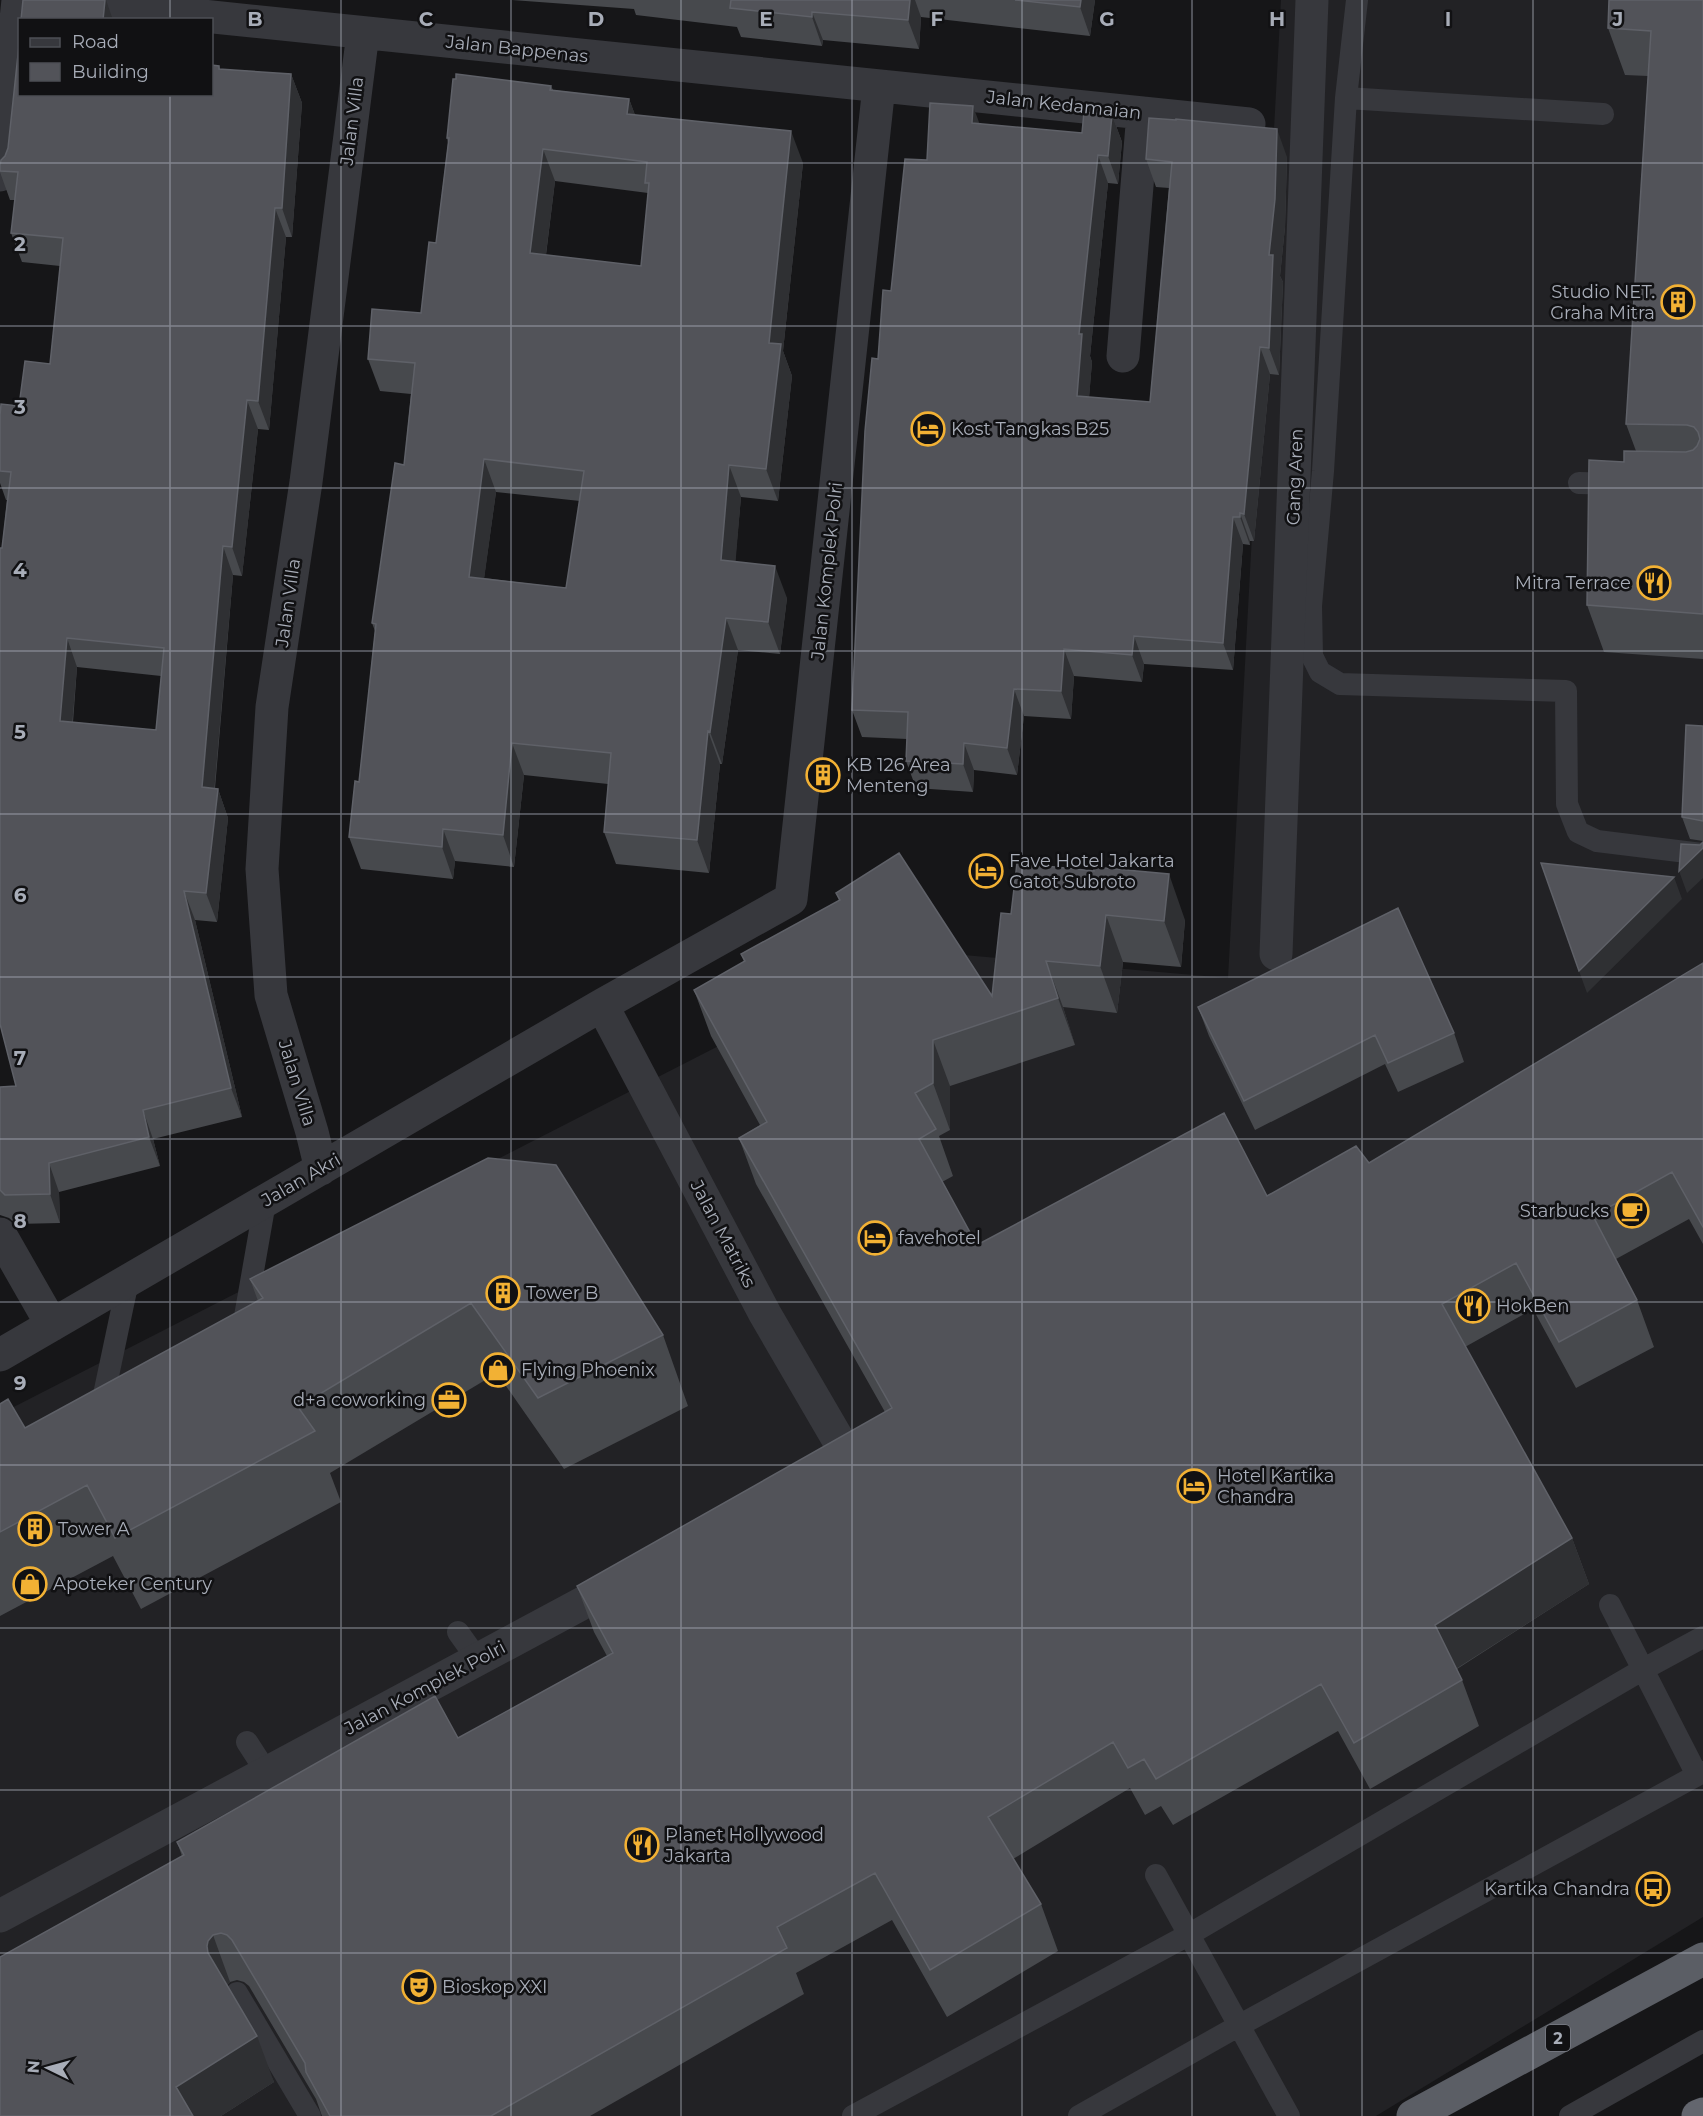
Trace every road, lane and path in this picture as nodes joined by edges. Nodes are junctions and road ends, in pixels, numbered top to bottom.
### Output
1 (18, 0) edge
2 (48, 0) edge
3 (1311, 0) edge
4 (1357, 0) edge
5 (363, 33) junction
6 (879, 86) junction
7 (1346, 98) junction
8 (1143, 113) junction
9 (1603, 114) dead end
10 (1250, 124) edge
11 (0, 175) edge
12 (1124, 356) dead end
13 (1579, 483) dead end
14 (1647, 484) edge
15 (1703, 854) edge
16 (1276, 954) dead end
17 (602, 1005) junction
18 (321, 1169) junction
19 (265, 1202) junction
20 (0, 1234) edge
21 (128, 1281) junction
22 (52, 1325) junction
23 (243, 1328) edge
24 (0, 1355) edge
25 (102, 1404) edge
26 (809, 1482) edge
27 (643, 1571) edge
28 (1610, 1605) dead end
29 (458, 1632) dead end
30 (1703, 1637) edge
31 (478, 1660) junction
32 (1642, 1670) junction
33 (247, 1742) dead end
34 (267, 1773) junction
35 (1700, 1774) edge
36 (1156, 1875) dead end
37 (0, 1916) edge
38 (1190, 1934) junction
39 (1703, 1959) edge
40 (237, 1993) edge
41 (1240, 2025) junction
42 (1703, 2041) edge
43 (1703, 2114) edge
44 (310, 2116) edge
45 (853, 2116) edge
46 (1079, 2116) edge
47 (1289, 2116) edge
48 (1413, 2116) edge
49 (1570, 2116) edge
50 (1698, 2116) edge

1 - 11 street
2 - 5 street, Jalan Bappenas
3 - 16 street, Gang Aren
4 - 7 lane
5 - 6 street, Jalan Bappenas
5 - 18 street, Jalan Villa
6 - 8 street, Jalan Kedamaian
6 - 17 street, Jalan Komplek Polri
7 - 9 lane
7 - 15 lane
8 - 10 street, Jalan Kedamaian
8 - 12 street
13 - 14 lane
17 - 18 street, Jalan Akri
17 - 26 street, Jalan Matriks
18 - 19 street, Jalan Akri
19 - 21 street, Jalan Akri
19 - 23 lane
20 - 22 street
21 - 22 street, Jalan Akri
21 - 25 lane
22 - 24 street, Jalan Akri
27 - 31 street, Jalan Komplek Polri
28 - 32 lane
29 - 31 lane
30 - 32 lane
31 - 34 street, Jalan Komplek Polri
32 - 35 lane
32 - 38 lane
33 - 34 lane
34 - 37 street, Jalan Komplek Polri
35 - 41 lane
36 - 38 lane
38 - 41 lane
38 - 45 lane
39 - 48 highway, 2
40 - 44 lane
41 - 46 lane
41 - 47 lane
42 - 49 lane
43 - 50 highway

